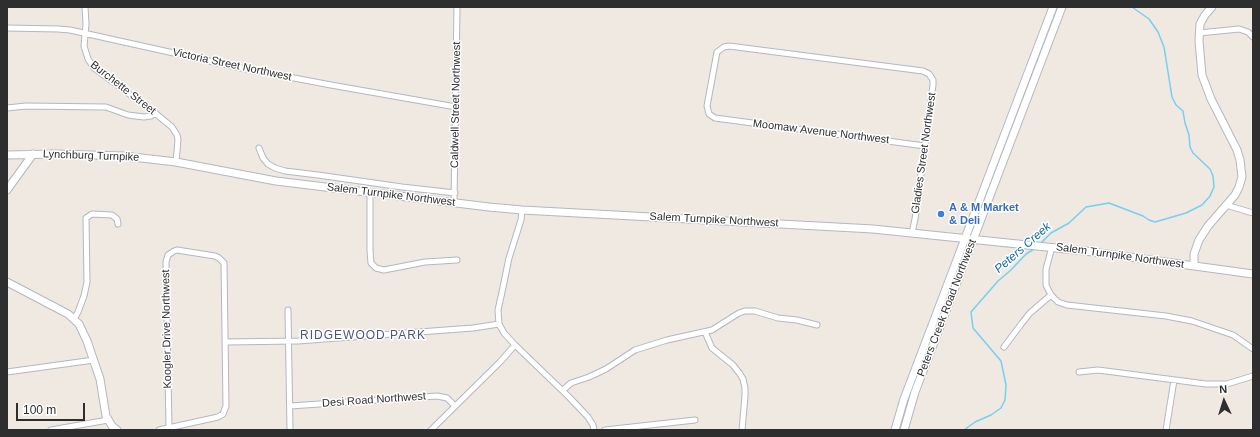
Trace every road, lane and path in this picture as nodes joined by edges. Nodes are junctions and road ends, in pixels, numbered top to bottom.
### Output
1 (85, 7) edge
2 (457, 7) edge
3 (1053, 7) edge
4 (1062, 7) edge
5 (1212, 7) edge
6 (7, 28) edge
7 (86, 33) junction
8 (1199, 33) junction
9 (1253, 37) edge
10 (456, 107) junction
11 (7, 108) edge
12 (155, 113) junction
13 (717, 118) joint
14 (925, 146) junction
15 (259, 148) dead end
16 (32, 154) junction
17 (7, 155) edge
18 (176, 162) junction
19 (7, 190) edge
20 (370, 192) junction
21 (455, 193) junction
22 (454, 202) junction
23 (1226, 205) junction
24 (522, 210) junction
25 (1253, 213) edge
26 (118, 224) dead end
27 (912, 233) junction
28 (964, 239) junction
29 (973, 240) junction
30 (1050, 247) junction
31 (457, 260) dead end
32 (1194, 266) junction
33 (1253, 274) edge
34 (7, 282) edge
35 (1051, 295) junction
36 (288, 310) dead end
37 (74, 319) junction
38 (499, 324) junction
39 (817, 325) dead end
40 (705, 332) junction
41 (289, 340) junction
42 (226, 342) junction
43 (515, 345) junction
44 (1004, 347) dead end
45 (1253, 348) edge
46 (94, 360) junction
47 (7, 372) edge
48 (1079, 372) dead end
49 (1253, 376) edge
50 (1174, 380) junction
51 (562, 390) junction
52 (290, 406) junction
53 (455, 406) junction
54 (108, 420) junction
55 (695, 420) dead end
56 (169, 428) junction
57 (51, 430) edge
58 (117, 430) edge
59 (159, 430) edge
60 (290, 430) edge
61 (431, 430) edge
62 (594, 430) edge
63 (605, 430) edge
64 (742, 430) edge
65 (895, 430) edge
66 (904, 430) edge
67 (1166, 430) edge

1 - 7 street, Burchette Street
2 - 10 street, Caldwell Street Northwest
3 - 28 street, Peters Creek Road Northwest
4 - 29 street, Peters Creek Road Northwest
5 - 8 street
6 - 7 street, Victoria Street Northwest
7 - 10 street, Victoria Street Northwest
7 - 12 street, Burchette Street
8 - 9 street
8 - 23 street
10 - 21 street, Caldwell Street Northwest
11 - 12 street
12 - 18 street, Burchette Street
13 - 14 street, Moomaw Avenue Northwest
13 - 14 street, Gladies Street Northwest
14 - 27 street, Gladies Street Northwest
15 - 21 street
16 - 17 street, Lynchburg Turnpike
16 - 18 street, Lynchburg Turnpike
16 - 19 street
18 - 20 street, Salem Turnpike Northwest
20 - 22 street, Salem Turnpike Northwest
20 - 31 street
21 - 22 street, Caldwell Street Northwest
22 - 24 street, Salem Turnpike Northwest
23 - 25 street
23 - 32 street
24 - 27 street, Salem Turnpike Northwest
24 - 38 street
26 - 37 street
27 - 28 street, Salem Turnpike Northwest
28 - 29 street, Salem Turnpike Northwest
28 - 65 street, Peters Creek Road Northwest
29 - 30 street, Salem Turnpike Northwest
29 - 66 street, Peters Creek Road Northwest
30 - 32 street, Salem Turnpike Northwest
30 - 35 street
32 - 33 street, Salem Turnpike Northwest
34 - 37 street
35 - 44 street
35 - 45 street
36 - 41 street
37 - 46 street
38 - 41 street
38 - 43 street
39 - 40 street
40 - 51 street
40 - 64 street
41 - 42 street
41 - 52 street
42 - 56 street, Koogler Drive Northwest
42 - 56 street, Koogler Drive Northwest
43 - 51 street
43 - 53 street
46 - 47 street
46 - 54 street
48 - 50 street
49 - 50 street
50 - 67 street
51 - 62 street
52 - 53 street, Desi Road Northwest
52 - 60 street
53 - 61 street
54 - 57 street
54 - 58 street
55 - 63 street
56 - 59 street

